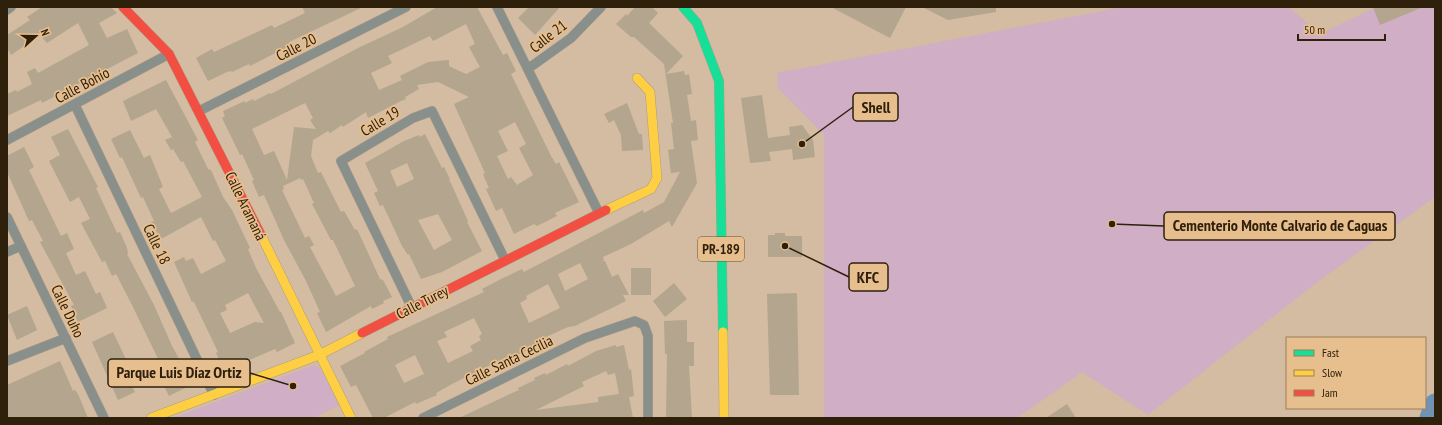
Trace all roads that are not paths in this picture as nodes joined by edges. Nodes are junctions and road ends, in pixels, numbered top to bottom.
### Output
1 (11, 7) edge
2 (123, 7) edge
3 (406, 7) edge
4 (497, 7) edge
5 (601, 7) edge
6 (683, 7) edge
7 (7, 10) edge
8 (169, 54) junction
9 (528, 68) junction
10 (637, 78) dead end
11 (75, 105) junction
12 (199, 111) junction
13 (7, 140) edge
14 (599, 213) junction
15 (7, 217) edge
16 (21, 246) junction
17 (7, 252) edge
18 (505, 260) junction
19 (412, 308) junction
20 (66, 338) junction
21 (319, 355) junction
22 (7, 361) edge
23 (214, 395) junction
24 (104, 418) edge
25 (151, 418) edge
26 (351, 418) edge
27 (422, 418) edge
28 (648, 418) edge
29 (724, 418) edge

1 - 7 street
2 - 8 street, Calle Aramaná
3 - 12 street, Calle 20
4 - 9 street
5 - 9 street, Calle 21
6 - 29 street, PR-189
8 - 11 street, Calle Bohío
8 - 12 street, Calle Aramaná
9 - 14 street
10 - 14 street, Calle Turey
11 - 13 street, Calle Bohío
11 - 23 street, Calle 18
12 - 21 street, Calle Aramaná
14 - 18 street, Calle Turey
15 - 16 street, Calle Duho
16 - 17 street
16 - 20 street, Calle Duho
18 - 19 street, Calle Turey
18 - 19 street, Calle 19
19 - 21 street, Calle Turey
20 - 22 street
20 - 24 street, Calle Duho
21 - 23 street, Calle Turey
21 - 26 street, Calle Aramaná
23 - 25 street, Calle Turey
27 - 28 street, Calle Santa Cecilia

